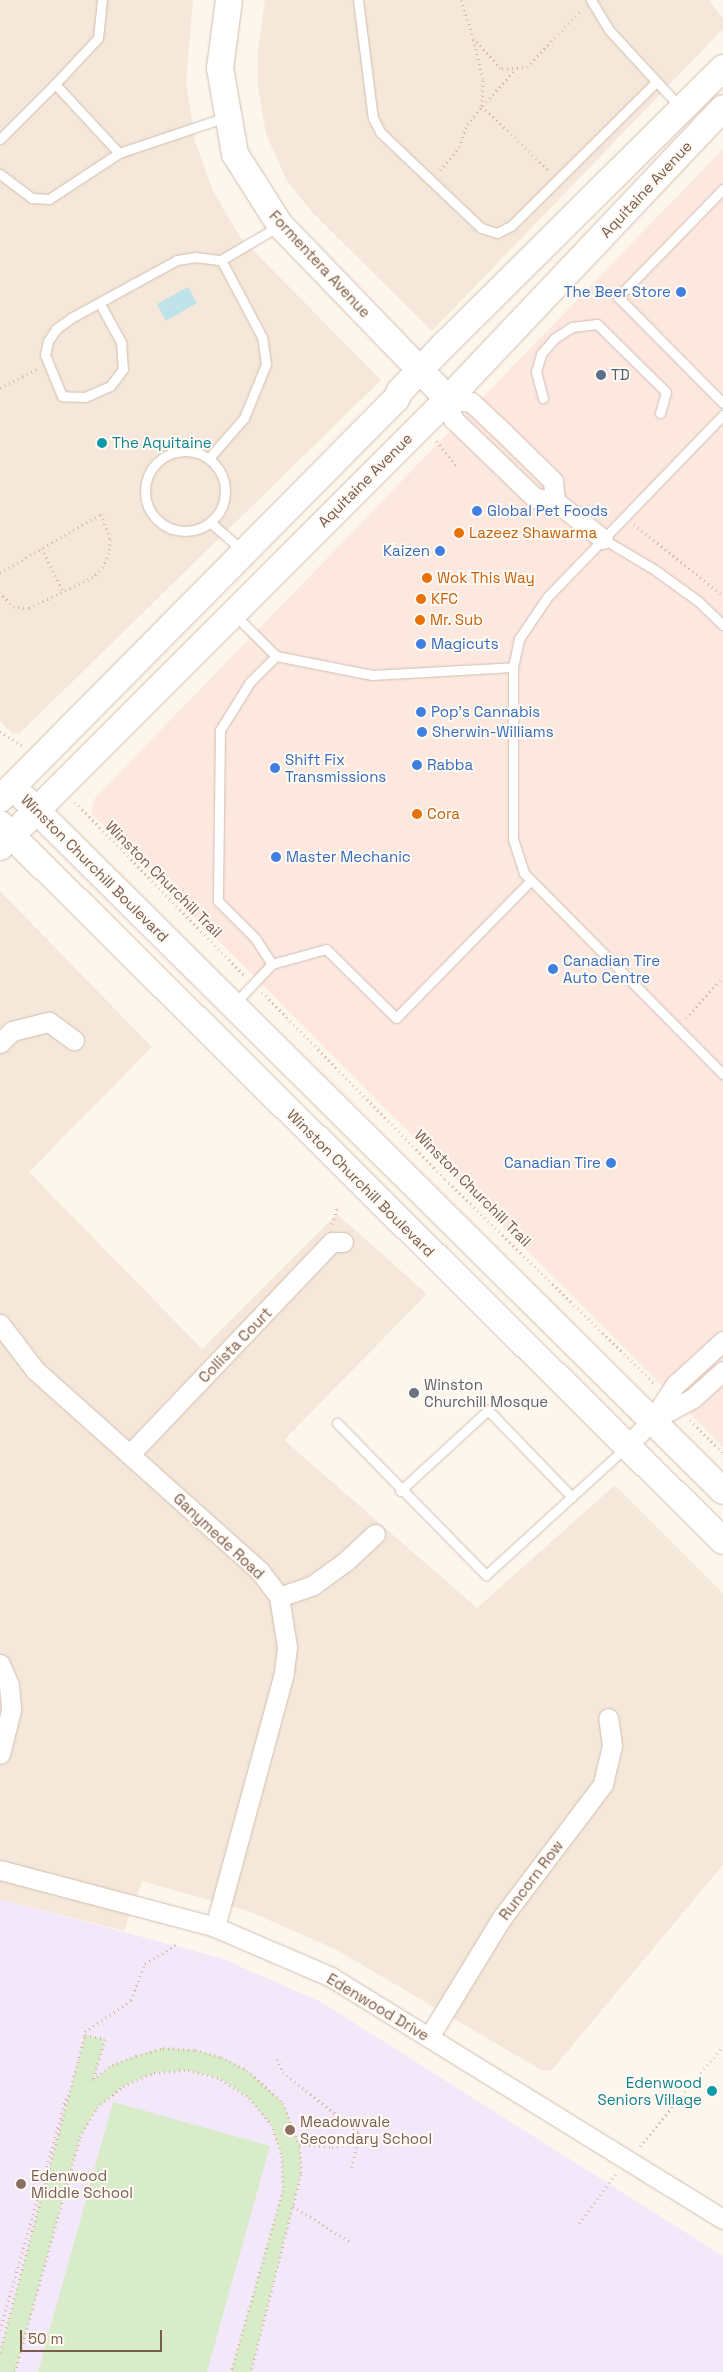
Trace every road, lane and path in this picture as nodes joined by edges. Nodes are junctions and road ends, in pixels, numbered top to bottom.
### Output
1 (102, 0) edge
2 (229, 0) edge
3 (358, 0) edge
4 (461, 0) edge
5 (587, 3) edge
6 (473, 38) junction
7 (517, 68) junction
8 (719, 78) edge
9 (656, 82) junction
10 (55, 84) junction
11 (482, 106) junction
12 (723, 108) edge
13 (682, 110) junction
14 (226, 118) junction
15 (0, 139) edge
16 (119, 153) junction
17 (0, 174) edge
18 (558, 179) junction
19 (431, 180) junction
20 (723, 189) edge
21 (280, 225) junction
22 (221, 260) junction
23 (100, 304) junction
24 (46, 364) junction
25 (420, 370) junction
26 (0, 388) edge
27 (543, 398) dead end
28 (448, 399) junction
29 (723, 403) edge
30 (660, 413) dead end
31 (723, 415) edge
32 (431, 434) dead end
33 (209, 458) junction
34 (456, 466) dead end
35 (624, 518) junction
36 (210, 522) junction
37 (603, 539) junction
38 (42, 548) junction
39 (244, 552) junction
40 (0, 573) edge
41 (63, 592) junction
42 (0, 593) edge
43 (723, 596) edge
44 (233, 613) junction
45 (723, 625) edge
46 (276, 656) junction
47 (513, 668) junction
48 (0, 731) edge
49 (22, 747) dead end
50 (4, 787) edge
51 (81, 808) dead end
52 (37, 810) junction
53 (4, 835) edge
54 (530, 881) junction
55 (234, 964) dead end
56 (272, 964) junction
57 (723, 977) edge
58 (234, 1006) junction
59 (278, 1008) dead end
60 (678, 1028) junction
61 (74, 1040) dead end
62 (0, 1043) edge
63 (723, 1074) edge
64 (338, 1206) dead end
65 (332, 1224) dead end
66 (343, 1242) dead end
67 (0, 1324) edge
68 (723, 1341) edge
69 (723, 1371) edge
70 (653, 1382) dead end
71 (652, 1420) junction
72 (337, 1424) dead end
73 (702, 1432) dead end
74 (627, 1446) junction
75 (723, 1453) edge
76 (130, 1454) junction
77 (723, 1490) edge
78 (400, 1491) junction
79 (572, 1497) junction
80 (375, 1534) dead end
81 (723, 1541) edge
82 (279, 1597) junction
83 (0, 1664) edge
84 (608, 1718) dead end
85 (0, 1754) edge
86 (0, 1870) edge
87 (215, 1927) junction
88 (180, 1943) dead end
89 (429, 2037) junction
90 (723, 2046) edge
91 (277, 2059) dead end
92 (646, 2139) dead end
93 (358, 2142) junction
94 (299, 2144) junction
95 (351, 2169) dead end
96 (610, 2180) dead end
97 (293, 2206) junction
98 (723, 2219) edge
99 (579, 2223) dead end
100 (350, 2242) dead end
101 (0, 2330) edge
102 (0, 2352) edge
103 (15, 2372) edge
104 (231, 2372) edge
105 (250, 2372) edge

1 - 10 lane
2 - 14 street, Formentera Avenue
3 - 19 lane
4 - 6 path
5 - 7 path
5 - 9 lane
6 - 7 path
6 - 11 path
7 - 11 path
8 - 13 street, Aquitaine Avenue
9 - 13 lane
9 - 18 lane
10 - 15 lane
10 - 16 lane
11 - 18 path
11 - 19 path
12 - 28 street, Aquitaine Avenue
13 - 25 street, Aquitaine Avenue
14 - 16 lane
14 - 21 street, Formentera Avenue
16 - 17 lane
18 - 19 lane
20 - 29 lane
21 - 22 lane
21 - 25 street, Formentera Avenue
22 - 23 lane
22 - 33 lane
23 - 24 lane
23 - 24 lane
24 - 26 path
25 - 28 street, Formentera Avenue
25 - 39 street, Aquitaine Avenue
27 - 30 lane
28 - 37 street
28 - 44 street, Aquitaine Avenue
31 - 35 lane
32 - 34 path
33 - 36 lane
33 - 36 lane
35 - 37 lane
35 - 43 path
36 - 39 lane
37 - 45 lane
37 - 47 lane
38 - 40 path
38 - 41 path
38 - 41 path
39 - 50 street, Aquitaine Avenue
41 - 42 path
44 - 46 lane
44 - 52 street, Aquitaine Avenue
46 - 47 lane
46 - 56 lane
47 - 54 lane
48 - 49 path
50 - 52 street, Winston Churchill Boulevard
51 - 55 path, Winston Churchill Trail
52 - 53 street, Aquitaine Avenue
52 - 58 street, Winston Churchill Boulevard
53 - 74 street, Winston Churchill Boulevard
54 - 56 lane
54 - 60 lane
56 - 58 lane
57 - 60 path
58 - 71 street, Winston Churchill Boulevard
59 - 70 path, Winston Churchill Trail
60 - 63 lane
61 - 62 street
64 - 65 path
66 - 76 street, Collista Court
67 - 76 street, Ganymede Road
68 - 71 street
69 - 71 street
71 - 74 street
71 - 77 street, Winston Churchill Boulevard
72 - 78 lane
73 - 75 path
74 - 79 lane
74 - 81 street, Winston Churchill Boulevard
76 - 82 street, Ganymede Road
78 - 79 lane
78 - 79 lane
80 - 82 street
82 - 87 street, Ganymede Road
83 - 85 street
84 - 89 street, Runcorn Row
86 - 87 street, Edenwood Drive
87 - 89 street, Edenwood Drive
88 - 101 path
89 - 98 street, Edenwood Drive
90 - 92 path
91 - 93 path
93 - 94 path
93 - 95 path
94 - 97 path
94 - 102 path
96 - 99 path
97 - 100 path
97 - 105 path
103 - 104 path

